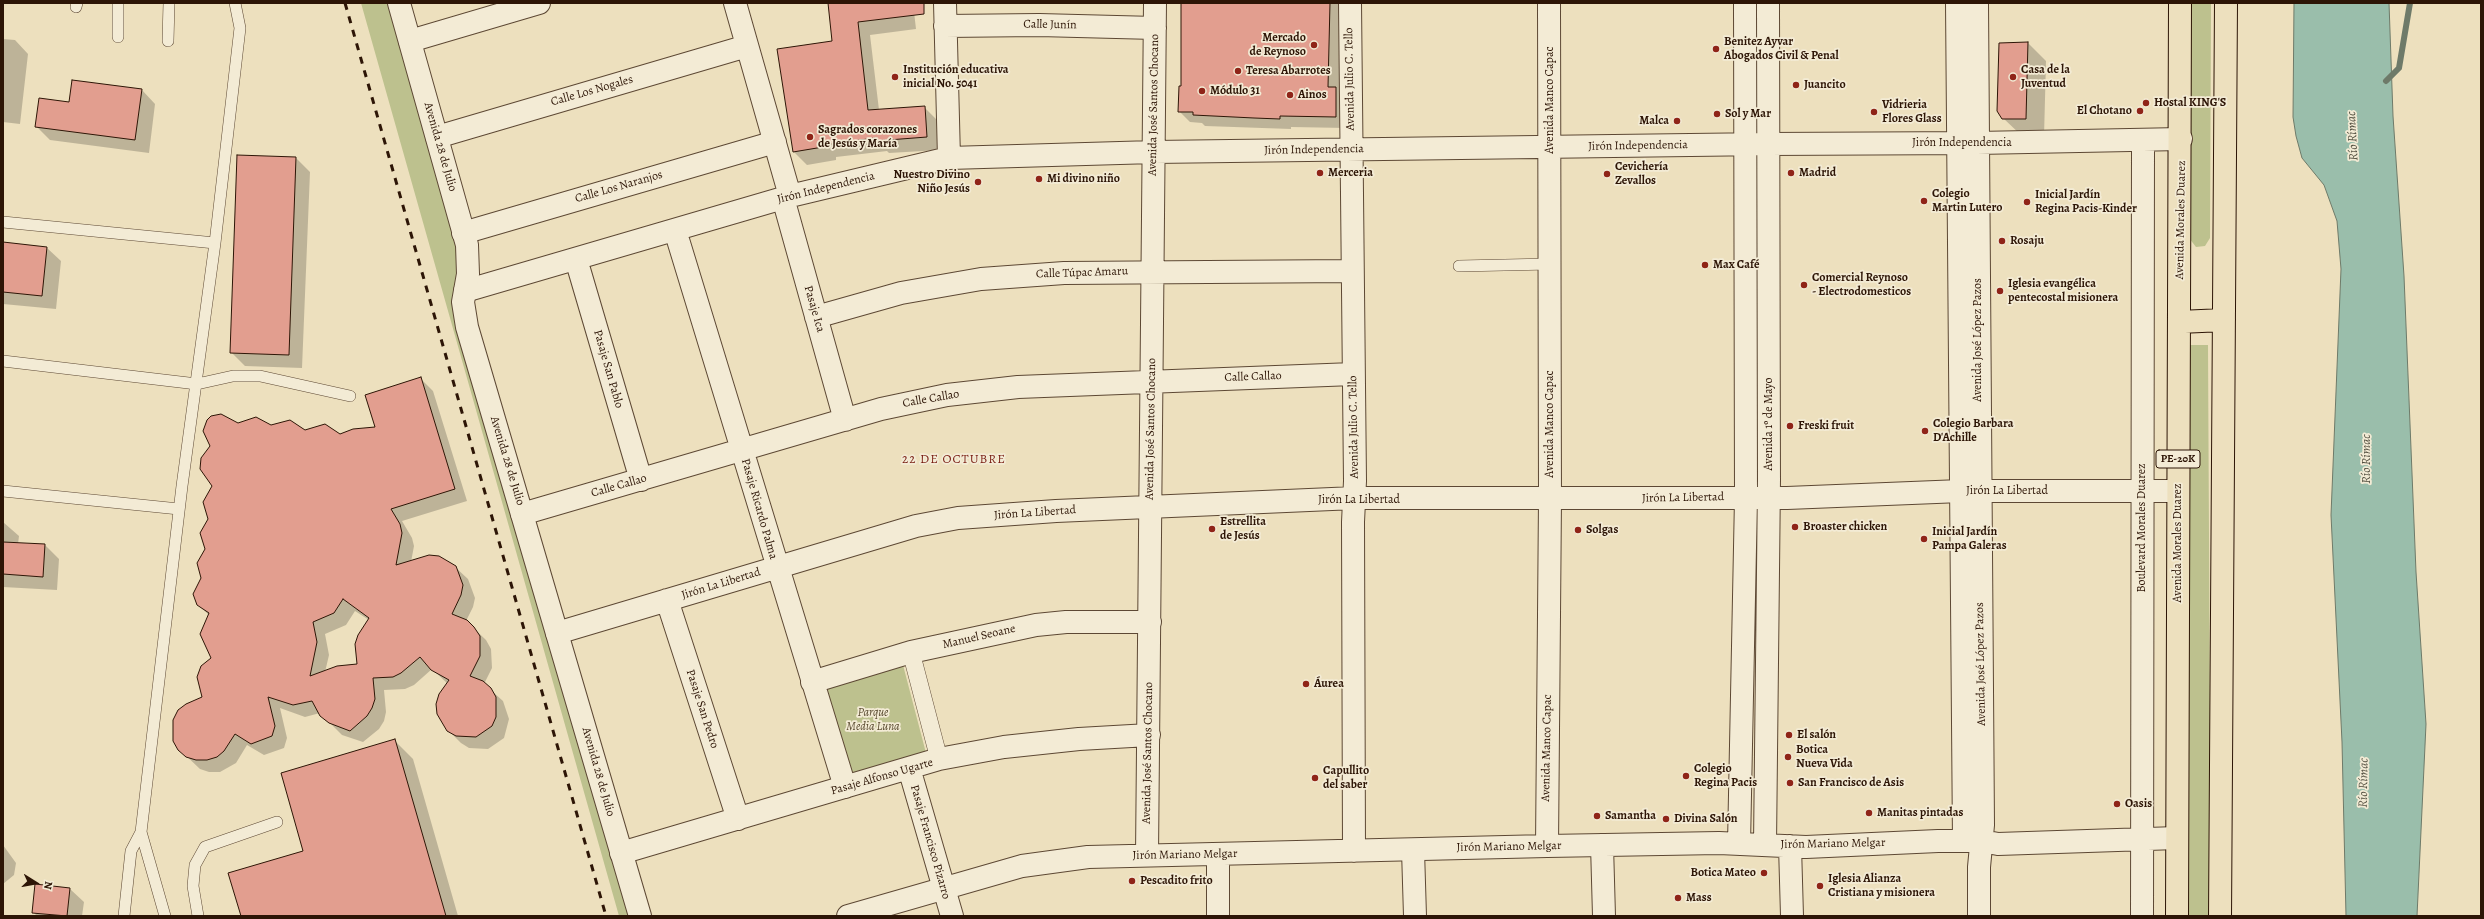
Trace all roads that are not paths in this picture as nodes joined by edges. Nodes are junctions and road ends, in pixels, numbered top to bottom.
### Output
1 (118, 3) edge
2 (169, 3) edge
3 (235, 3) edge
4 (399, 3) edge
5 (539, 3) edge
6 (735, 3) edge
7 (946, 3) edge
8 (1155, 3) edge
9 (1350, 3) edge
10 (1549, 3) edge
11 (1745, 3) edge
12 (1768, 3) edge
13 (1957, 3) edge
14 (1977, 3) edge
15 (2180, 3) edge
16 (2226, 3) edge
17 (945, 26) junction
18 (1155, 28) junction
19 (118, 37) dead end
20 (168, 41) dead end
21 (410, 41) junction
22 (747, 46) junction
23 (437, 137) junction
24 (2181, 139) junction
25 (2143, 140) junction
26 (775, 142) junction
27 (1967, 143) junction
28 (1744, 144) junction
29 (1767, 144) junction
30 (1551, 147) junction
31 (1351, 150) junction
32 (1154, 152) junction
33 (949, 158) junction
34 (787, 197) junction
35 (3, 222) edge
36 (675, 230) junction
37 (463, 233) junction
38 (215, 243) junction
39 (576, 258) junction
40 (1550, 264) junction
41 (1459, 266) dead end
42 (1152, 271) junction
43 (1352, 271) junction
44 (465, 291) junction
45 (816, 317) junction
46 (2224, 320) junction
47 (2180, 322) junction
48 (3, 361) edge
49 (1353, 374) junction
50 (1152, 380) junction
51 (197, 384) junction
52 (350, 396) dead end
53 (845, 420) junction
54 (742, 450) junction
55 (641, 480) junction
56 (3, 491) edge
57 (1970, 491) junction
58 (2142, 491) junction
59 (2178, 491) junction
60 (1355, 498) junction
61 (1746, 498) junction
62 (1769, 498) junction
63 (1550, 499) junction
64 (1150, 507) junction
65 (179, 509) junction
66 (522, 514) junction
67 (776, 567) junction
68 (667, 600) junction
69 (1150, 622) junction
70 (557, 633) junction
71 (911, 652) junction
72 (812, 682) junction
73 (1149, 735) junction
74 (939, 760) junction
75 (909, 768) junction
76 (845, 787) junction
77 (738, 819) junction
78 (277, 822) dead end
79 (141, 832) junction
80 (2177, 838) junction
81 (2142, 839) junction
82 (1973, 841) junction
83 (1739, 844) junction
84 (1602, 845) junction
85 (1765, 845) junction
86 (1547, 846) junction
87 (1790, 846) junction
88 (1413, 850) junction
89 (1354, 851) junction
90 (621, 853) junction
91 (1218, 854) junction
92 (1148, 855) junction
93 (944, 887) junction
94 (124, 916) edge
95 (165, 916) edge
96 (198, 916) edge
97 (640, 916) edge
98 (848, 916) edge
99 (952, 916) edge
100 (1218, 916) edge
101 (1415, 916) edge
102 (1604, 916) edge
103 (1792, 916) edge
104 (1979, 916) edge
105 (2142, 916) edge
106 (2177, 916) edge
107 (2220, 916) edge

1 - 19 lane
2 - 20 lane
3 - 38 lane
4 - 21 street, Avenida 28 de Julio
5 - 21 street
6 - 22 street, Pasaje Ica
7 - 17 street
8 - 18 street, Avenida José Santos Chocano
9 - 31 street, Avenida Julio C. Tello
10 - 30 street, Avenida Manco Capac
11 - 28 street, Avenida 1º de Mayo
12 - 29 street, Avenida 1º de Mayo
13 - 27 street, Avenida José López Pazos
14 - 27 street, Avenida José López Pazos
15 - 24 highway, Avenida Morales Duarez / PE-20K
16 - 46 highway
17 - 18 street, Calle Junín
17 - 33 street
18 - 32 street, Avenida José Santos Chocano
21 - 23 street, Avenida 28 de Julio
22 - 23 street, Calle Los Nogales
22 - 26 street, Pasaje Ica
23 - 37 street, Avenida 28 de Julio
24 - 25 street, Jirón Independencia
24 - 47 highway, Avenida Morales Duarez / PE-20K
25 - 27 street, Jirón Independencia
25 - 58 street, Boulevard Morales Duarez
26 - 34 street, Pasaje Ica
26 - 37 street, Calle Los Naranjos
27 - 29 street, Jirón Independencia
27 - 57 street, Avenida José López Pazos
28 - 29 street, Jirón Independencia
28 - 30 street, Jirón Independencia
28 - 61 street, Avenida 1º de Mayo
29 - 62 street, Avenida 1º de Mayo
30 - 31 street, Jirón Independencia
30 - 40 street, Avenida Manco Capac
31 - 32 street, Jirón Independencia
31 - 43 street, Avenida Julio C. Tello
32 - 33 street, Jirón Independencia
32 - 42 street, Avenida José Santos Chocano
33 - 34 street, Jirón Independencia
34 - 36 street, Jirón Independencia
34 - 45 street, Pasaje Ica
35 - 38 lane
36 - 39 street, Jirón Independencia
36 - 54 street, Pasaje Ricardo Palma
37 - 44 street, Avenida 28 de Julio
38 - 51 lane
39 - 44 street, Jirón Independencia
39 - 55 street, Pasaje San Pablo
40 - 41 lane
40 - 63 street, Avenida Manco Capac
42 - 43 street, Calle Túpac Amaru
42 - 45 street, Calle Túpac Amaru
42 - 50 street, Avenida José Santos Chocano
43 - 49 street, Avenida Julio C. Tello
44 - 66 street, Avenida 28 de Julio
45 - 53 street, Pasaje Ica
46 - 47 highway
46 - 107 highway
47 - 59 highway, Avenida Morales Duarez / PE-20K
48 - 51 lane
49 - 50 street, Calle Callao
49 - 60 street, Avenida Julio C. Tello
50 - 53 street, Calle Callao
50 - 64 street, Avenida José Santos Chocano
51 - 52 lane
51 - 65 lane
53 - 54 street, Calle Callao
54 - 55 street, Calle Callao
54 - 67 street, Pasaje Ricardo Palma
55 - 66 street, Calle Callao
56 - 65 lane
57 - 58 street, Jirón La Libertad
57 - 62 street, Jirón La Libertad
57 - 82 street, Avenida José López Pazos
58 - 59 street, Jirón La Libertad
58 - 81 street, Boulevard Morales Duarez
59 - 80 highway, Avenida Morales Duarez / PE-20K
60 - 63 street, Jirón La Libertad
60 - 64 street, Jirón La Libertad
60 - 89 street, Avenida Julio C. Tello
61 - 62 street, Jirón La Libertad
61 - 63 street, Jirón La Libertad
61 - 83 street, Avenida 1º de Mayo
62 - 85 street, Avenida 1º de Mayo
63 - 86 street, Avenida Manco Capac
64 - 67 street, Jirón La Libertad
64 - 69 street, Avenida José Santos Chocano
65 - 79 lane
66 - 70 street, Avenida 28 de Julio
67 - 68 street, Jirón La Libertad
67 - 72 street, Pasaje Ricardo Palma
68 - 70 street, Jirón La Libertad
68 - 77 street, Pasaje San Pedro
69 - 71 street, Manuel Seoane
69 - 73 street, Avenida José Santos Chocano
70 - 90 street, Avenida 28 de Julio
71 - 72 street, Manuel Seoane
71 - 74 street
72 - 76 street, Pasaje Ricardo Palma
73 - 74 street, Pasaje Alfonso Ugarte
73 - 92 street, Avenida José Santos Chocano
74 - 75 street, Pasaje Alfonso Ugarte
75 - 76 street, Pasaje Alfonso Ugarte
75 - 93 street, Pasaje Francisco Pizarro
76 - 77 street, Pasaje Alfonso Ugarte
77 - 90 street, Pasaje Alfonso Ugarte
78 - 96 lane
79 - 94 lane
79 - 95 lane
80 - 81 street, Jirón Mariano Melgar
80 - 106 highway, Avenida Morales Duarez / PE-20K
81 - 82 street, Jirón Mariano Melgar
81 - 105 street, Boulevard Morales Duarez
82 - 87 street, Jirón Mariano Melgar
82 - 104 street, Avenida José López Pazos
83 - 84 street, Jirón Mariano Melgar
83 - 85 street, Jirón Mariano Melgar
84 - 86 street, Jirón Mariano Melgar
84 - 102 street
85 - 87 street, Jirón Mariano Melgar
86 - 88 street, Jirón Mariano Melgar
87 - 103 street
88 - 89 street, Jirón Mariano Melgar
88 - 101 street
89 - 91 street, Jirón Mariano Melgar
90 - 97 street, Avenida 28 de Julio
91 - 92 street, Jirón Mariano Melgar
91 - 100 street
92 - 93 street, Jirón Mariano Melgar
93 - 98 street, Jirón Mariano Melgar
93 - 99 street, Pasaje Francisco Pizarro

